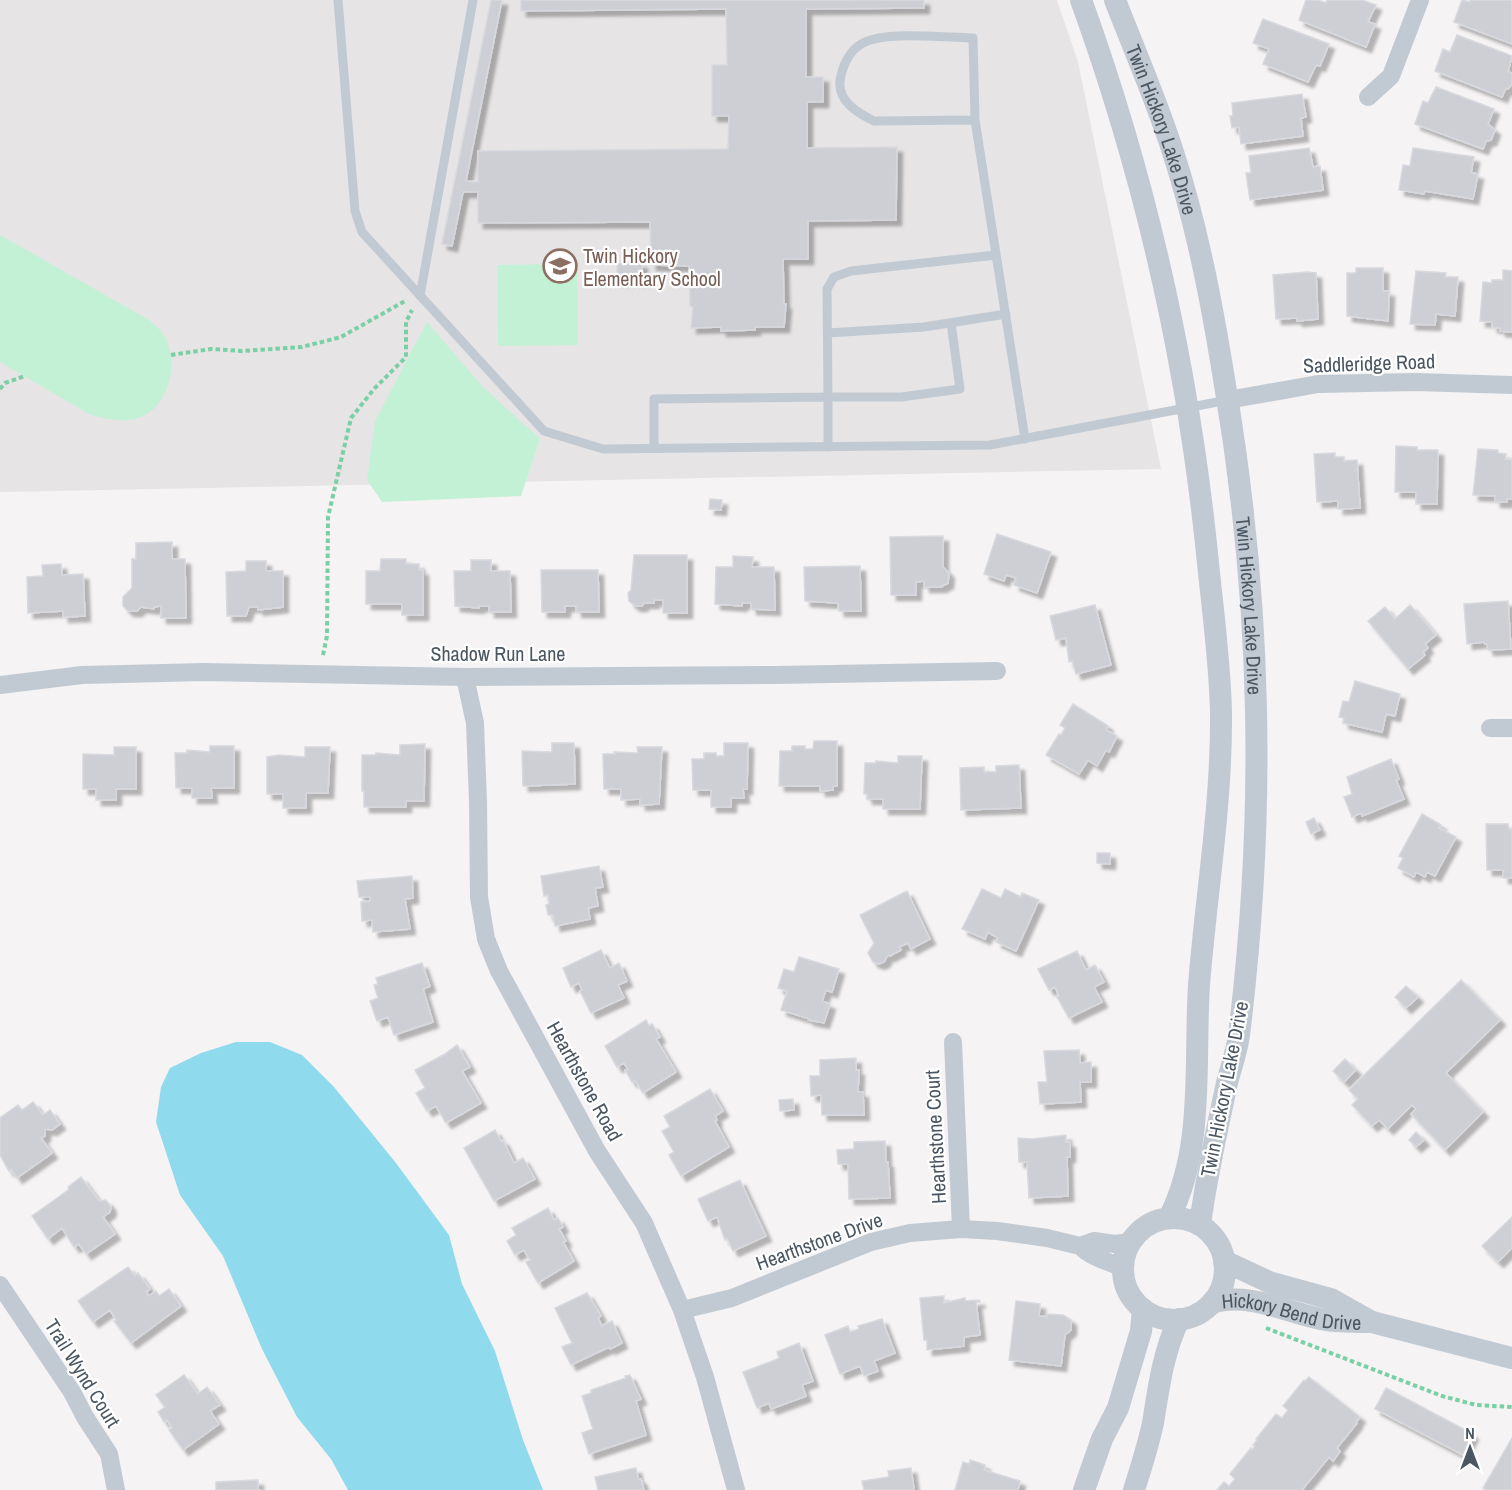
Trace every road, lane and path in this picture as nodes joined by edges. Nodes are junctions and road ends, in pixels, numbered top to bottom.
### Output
1 (338, 0) edge
2 (473, 0) edge
3 (1081, 0) edge
4 (1115, 0) edge
5 (1420, 0) edge
6 (1368, 97) dead end
7 (975, 120) junction
8 (996, 255) junction
9 (420, 296) junction
10 (407, 300) dead end
11 (1006, 314) junction
12 (951, 323) junction
13 (828, 333) junction
14 (171, 355) dead end
15 (25, 376) dead end
16 (1512, 385) edge
17 (0, 388) edge
18 (828, 397) junction
19 (1228, 400) junction
20 (1189, 408) junction
21 (1025, 439) junction
22 (828, 447) junction
23 (654, 448) junction
24 (997, 671) dead end
25 (323, 675) junction
26 (465, 676) junction
27 (0, 685) edge
28 (1490, 728) dead end
29 (1512, 728) edge
30 (953, 1042) dead end
31 (1169, 1218) junction
32 (1200, 1225) junction
33 (962, 1229) junction
34 (1130, 1242) junction
35 (1080, 1246) junction
36 (1224, 1261) junction
37 (1123, 1269) junction
38 (0, 1285) edge
39 (1212, 1303) junction
40 (1143, 1309) junction
41 (682, 1310) junction
42 (1179, 1319) junction
43 (1372, 1322) junction
44 (1261, 1325) dead end
45 (1512, 1358) edge
46 (1512, 1407) edge
47 (116, 1490) edge
48 (736, 1490) edge
49 (1084, 1490) edge
50 (1134, 1490) edge

1 - 9 lane
2 - 9 lane
3 - 20 street, Twin Hickory Lake Drive
4 - 19 street, Twin Hickory Lake Drive
5 - 6 street
7 - 7 lane
7 - 8 lane
8 - 11 lane
8 - 13 lane
9 - 23 lane
9 - 25 path
10 - 14 path
11 - 12 lane
11 - 21 lane
12 - 13 lane
12 - 18 lane
13 - 18 lane
15 - 17 path
16 - 19 street, Saddleridge Road
18 - 22 lane
18 - 23 lane
19 - 20 lane
19 - 32 street, Twin Hickory Lake Drive
20 - 21 lane
20 - 31 street, Twin Hickory Lake Drive
21 - 22 lane
22 - 23 lane
24 - 26 street, Shadow Run Lane
25 - 26 street, Shadow Run Lane
25 - 27 street, Shadow Run Lane
26 - 41 street, Hearthstone Road
28 - 29 street
30 - 33 street, Hearthstone Court
31 - 32 street
31 - 34 street
32 - 36 street
33 - 35 street, Hearthstone Drive
33 - 41 street, Hearthstone Drive
34 - 35 street, Hearthstone Drive
34 - 37 street
35 - 37 street, Hearthstone Drive
36 - 39 street
36 - 43 street, Hickory Bend Drive
37 - 40 street
38 - 47 street, Trail Wynd Court
39 - 42 street
39 - 43 street, Hickory Bend Drive
40 - 42 street
40 - 49 street
41 - 48 street, Hearthstone Road
42 - 50 street
43 - 45 street, Hickory Bend Drive
44 - 46 path

